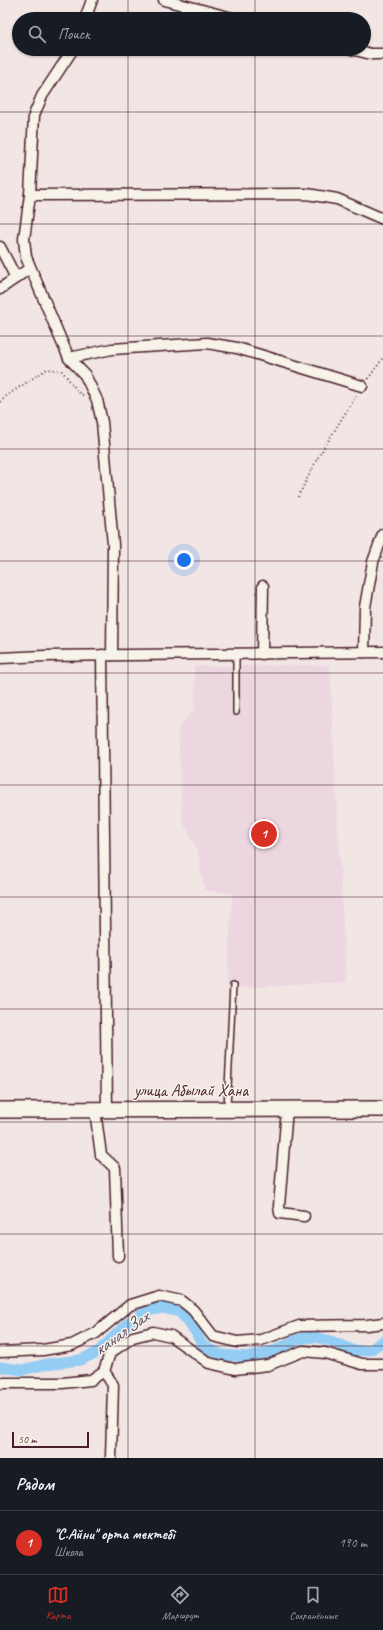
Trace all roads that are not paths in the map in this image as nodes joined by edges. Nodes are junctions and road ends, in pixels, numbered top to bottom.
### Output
1 (92, 0) edge
2 (164, 0) edge
3 (88, 12) edge
4 (209, 12) edge
5 (371, 54) edge
6 (383, 54) edge
7 (68, 56) edge
8 (30, 195) junction
9 (383, 219) edge
10 (0, 247) edge
11 (30, 268) junction
12 (16, 278) junction
13 (0, 289) edge
14 (69, 358) junction
15 (362, 386) road end
16 (383, 534) edge
17 (263, 586) dead end
18 (364, 652) junction
19 (383, 652) edge
20 (236, 654) junction
21 (262, 654) junction
22 (107, 655) junction
23 (0, 658) edge
24 (236, 712) dead end
25 (234, 985) dead end
26 (227, 1109) junction
27 (286, 1109) junction
28 (383, 1109) edge
29 (0, 1110) edge
30 (101, 1110) junction
31 (304, 1216) dead end
32 (118, 1256) dead end
33 (383, 1323) edge
34 (0, 1352) edge
35 (383, 1364) edge
36 (104, 1370) junction
37 (0, 1383) edge
38 (111, 1458) edge

1 - 3 street
2 - 4 street
5 - 6 street
7 - 8 street
8 - 9 street
8 - 11 street
10 - 12 street
11 - 12 street
11 - 14 street
12 - 13 street
14 - 15 street
14 - 22 street
16 - 18 street
17 - 21 street
18 - 19 street
18 - 21 street
20 - 21 street
20 - 22 street
20 - 24 lane
22 - 23 street
22 - 30 street
25 - 26 lane
26 - 27 main road, улица Абылай Хана
26 - 30 main road, улица Абылай Хана
27 - 28 main road, улица Абылай Хана
27 - 31 street
29 - 30 main road, улица Абылай Хана
30 - 32 street
33 - 34 street
35 - 36 street
36 - 37 street
36 - 38 street

